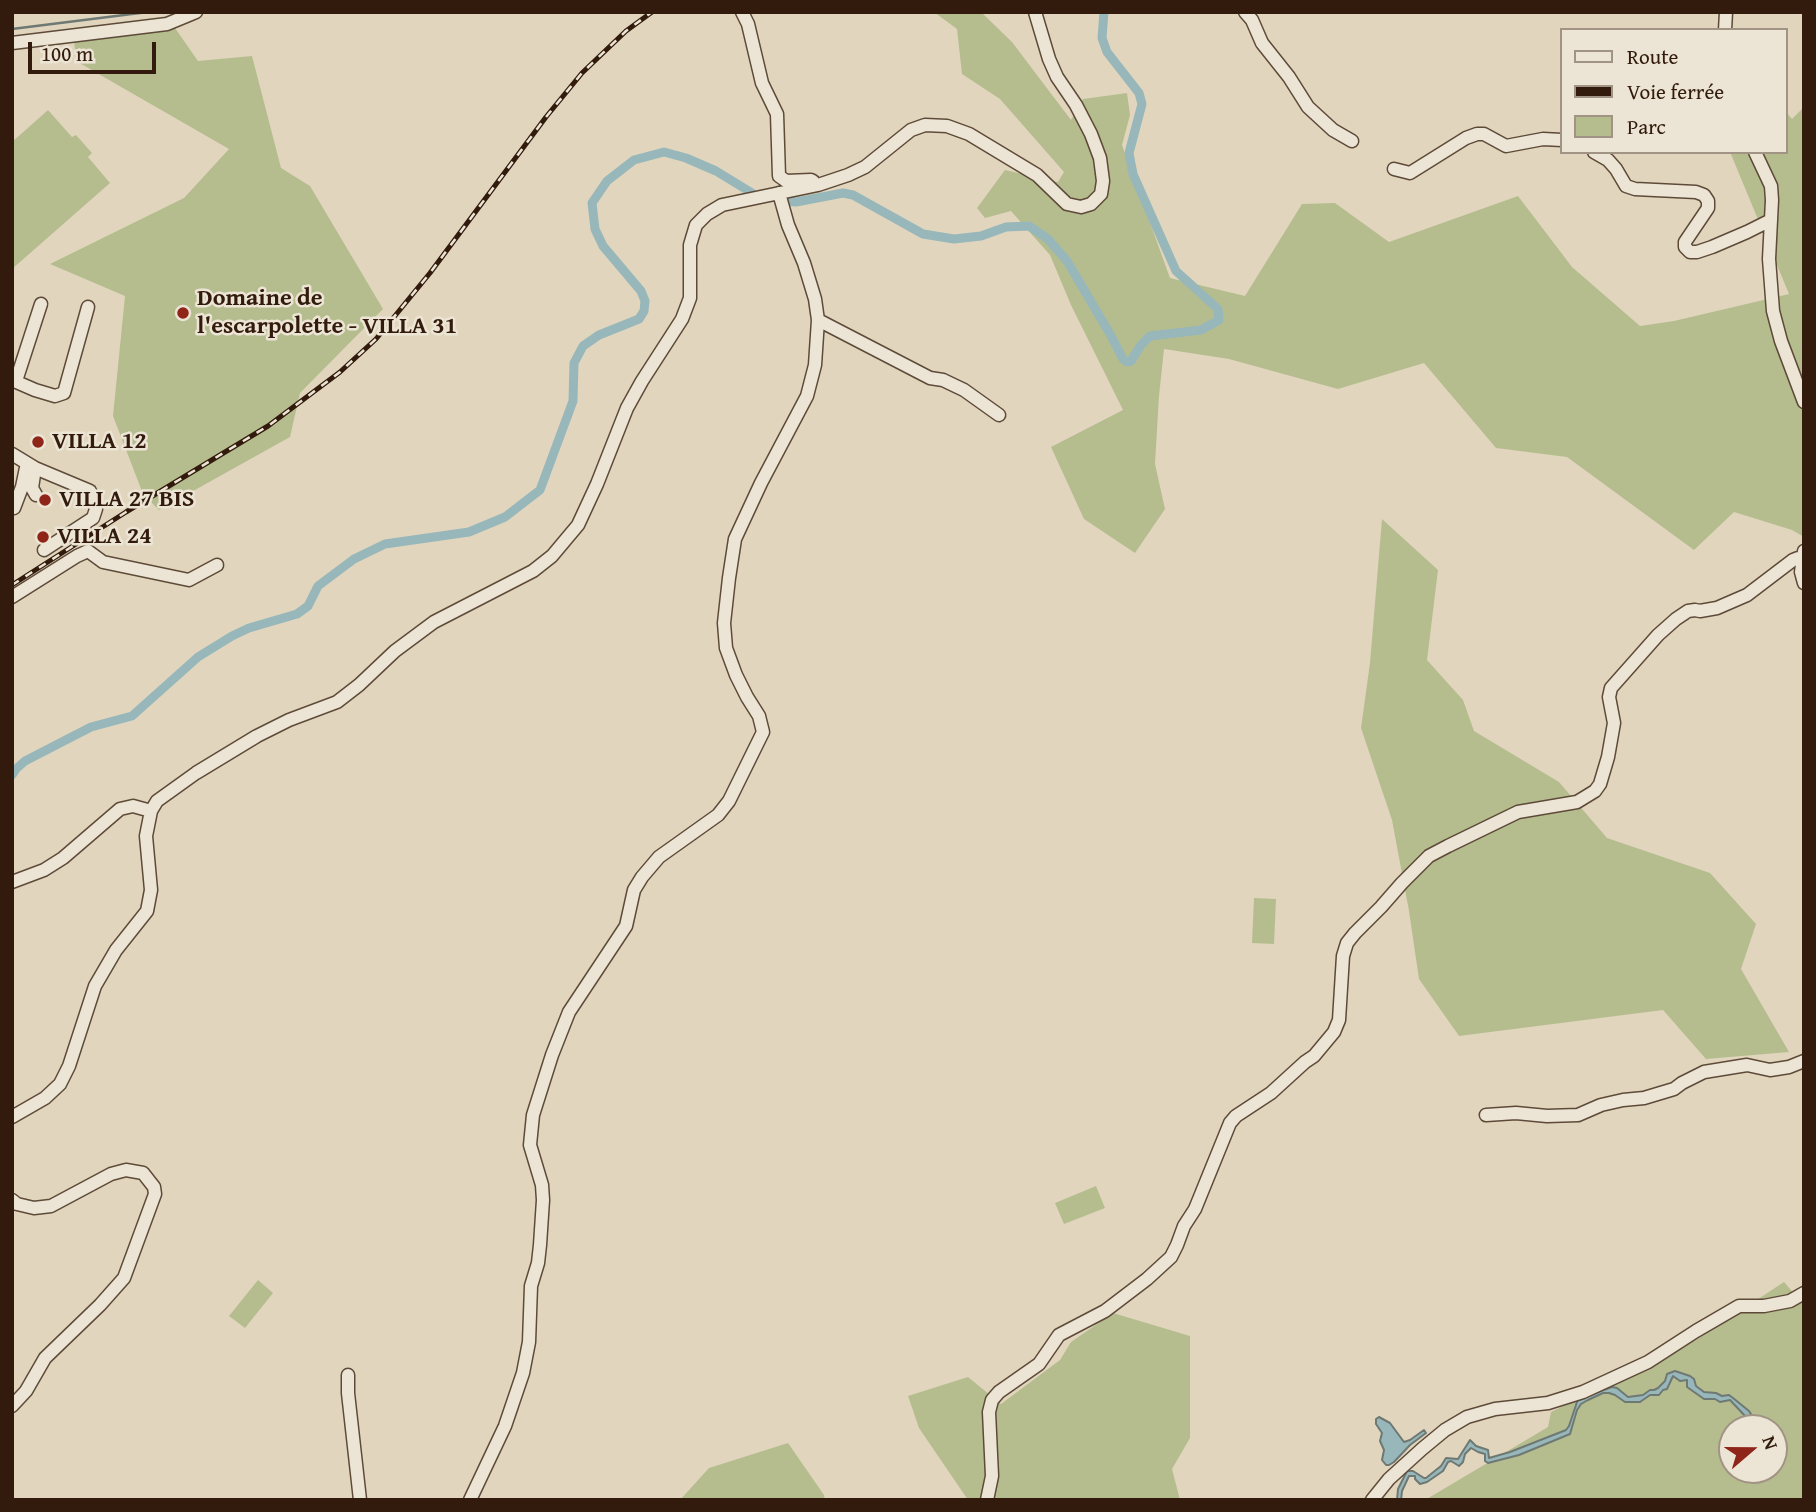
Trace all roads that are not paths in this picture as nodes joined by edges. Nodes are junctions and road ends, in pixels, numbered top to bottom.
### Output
1 (196, 12) edge
2 (742, 12) edge
3 (1035, 12) edge
4 (1245, 12) edge
5 (12, 43) edge
6 (1560, 140) edge
7 (1352, 141) dead end
8 (1598, 154) edge
9 (1756, 154) edge
10 (1394, 169) dead end
11 (818, 185) junction
12 (779, 193) junction
13 (1771, 220) junction
14 (40, 304) dead end
15 (88, 307) dead end
16 (818, 320) junction
17 (14, 380) edge
18 (1804, 402) edge
19 (999, 415) dead end
20 (12, 454) edge
21 (31, 466) junction
22 (36, 495) dead end
23 (14, 508) edge
24 (44, 550) dead end
25 (1803, 555) edge
26 (217, 565) dead end
27 (1804, 583) edge
28 (12, 597) edge
29 (150, 811) junction
30 (12, 883) edge
31 (1804, 1061) edge
32 (1486, 1115) dead end
33 (12, 1117) edge
34 (12, 1200) edge
35 (1804, 1293) edge
36 (348, 1375) dead end
37 (12, 1406) edge
38 (360, 1500) edge
39 (470, 1500) edge
40 (986, 1500) edge
41 (1372, 1500) edge

1 - 5 street
2 - 11 street
3 - 11 street
4 - 7 street
6 - 10 street
8 - 13 street
9 - 13 street
11 - 12 street
12 - 16 street
12 - 29 street
13 - 18 street
14 - 17 street
15 - 17 street
16 - 19 street
16 - 39 street
20 - 21 street
21 - 22 street
21 - 23 street
21 - 24 street
25 - 27 street
25 - 40 street
26 - 28 street
29 - 30 street
29 - 33 street
31 - 32 street
34 - 37 street
35 - 41 street
36 - 38 street

